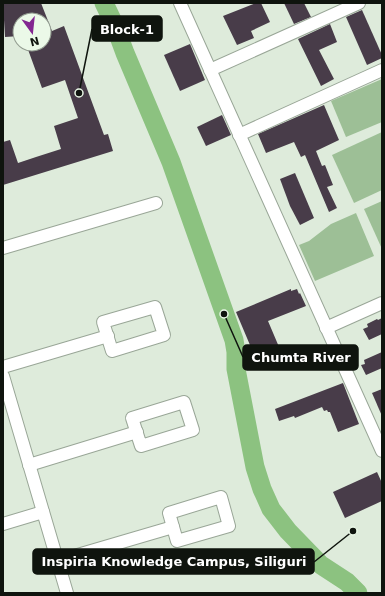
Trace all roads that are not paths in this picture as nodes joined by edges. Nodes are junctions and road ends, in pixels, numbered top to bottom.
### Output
1 (180, 3) edge
2 (359, 3) edge
3 (210, 70) junction
4 (382, 70) edge
5 (239, 135) junction
6 (156, 203) dead end
7 (3, 248) edge
8 (382, 303) edge
9 (326, 328) junction
10 (108, 336) junction
11 (3, 367) edge
12 (3, 376) edge
13 (137, 432) junction
14 (382, 451) edge
15 (29, 465) junction
16 (43, 512) junction
17 (3, 524) edge
18 (173, 527) junction
19 (57, 561) junction
20 (67, 593) edge

1 - 3 street
2 - 3 street
3 - 5 street
4 - 5 street
5 - 9 street
6 - 7 street
8 - 9 street
9 - 14 street
10 - 10 street
10 - 11 street
12 - 15 street
13 - 13 street
13 - 15 street
15 - 16 street
16 - 17 street
16 - 19 street
18 - 18 street
18 - 19 street
19 - 20 street

